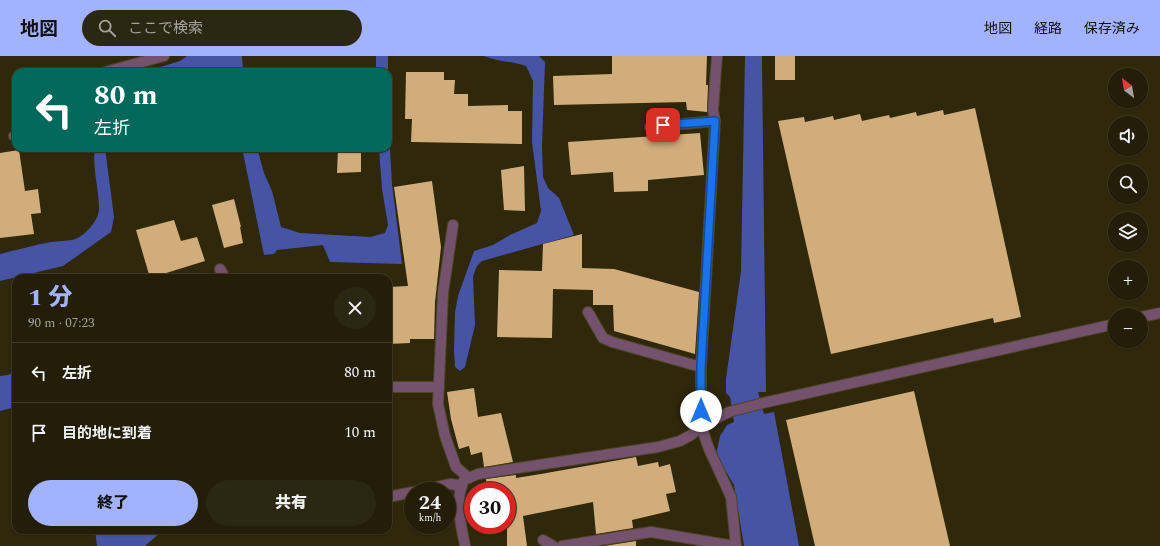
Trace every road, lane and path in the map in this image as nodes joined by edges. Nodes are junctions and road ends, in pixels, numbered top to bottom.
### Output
1 (164, 56) edge
2 (717, 56) edge
3 (120, 68) edge
4 (715, 121) junction
5 (650, 126) dead end
6 (453, 225) dead end
7 (588, 312) dead end
8 (1160, 313) edge
9 (1148, 316) edge
10 (1108, 326) edge
11 (701, 367) junction
12 (392, 387) edge
13 (439, 387) junction
14 (701, 426) junction
15 (470, 478) junction
16 (456, 485) edge
17 (462, 486) junction
18 (404, 494) edge
19 (392, 496) edge
20 (543, 540) dead end
21 (466, 546) edge
22 (553, 546) edge
23 (562, 546) edge
24 (735, 546) edge

1 - 3 street
2 - 4 street
4 - 5 street
4 - 11 street
6 - 13 street
7 - 11 street
8 - 9 street
10 - 14 street
11 - 14 street
12 - 13 street
13 - 15 street
14 - 15 street
14 - 24 street
15 - 17 street
16 - 17 street
17 - 21 street
18 - 19 street
20 - 22 street
23 - 24 street

